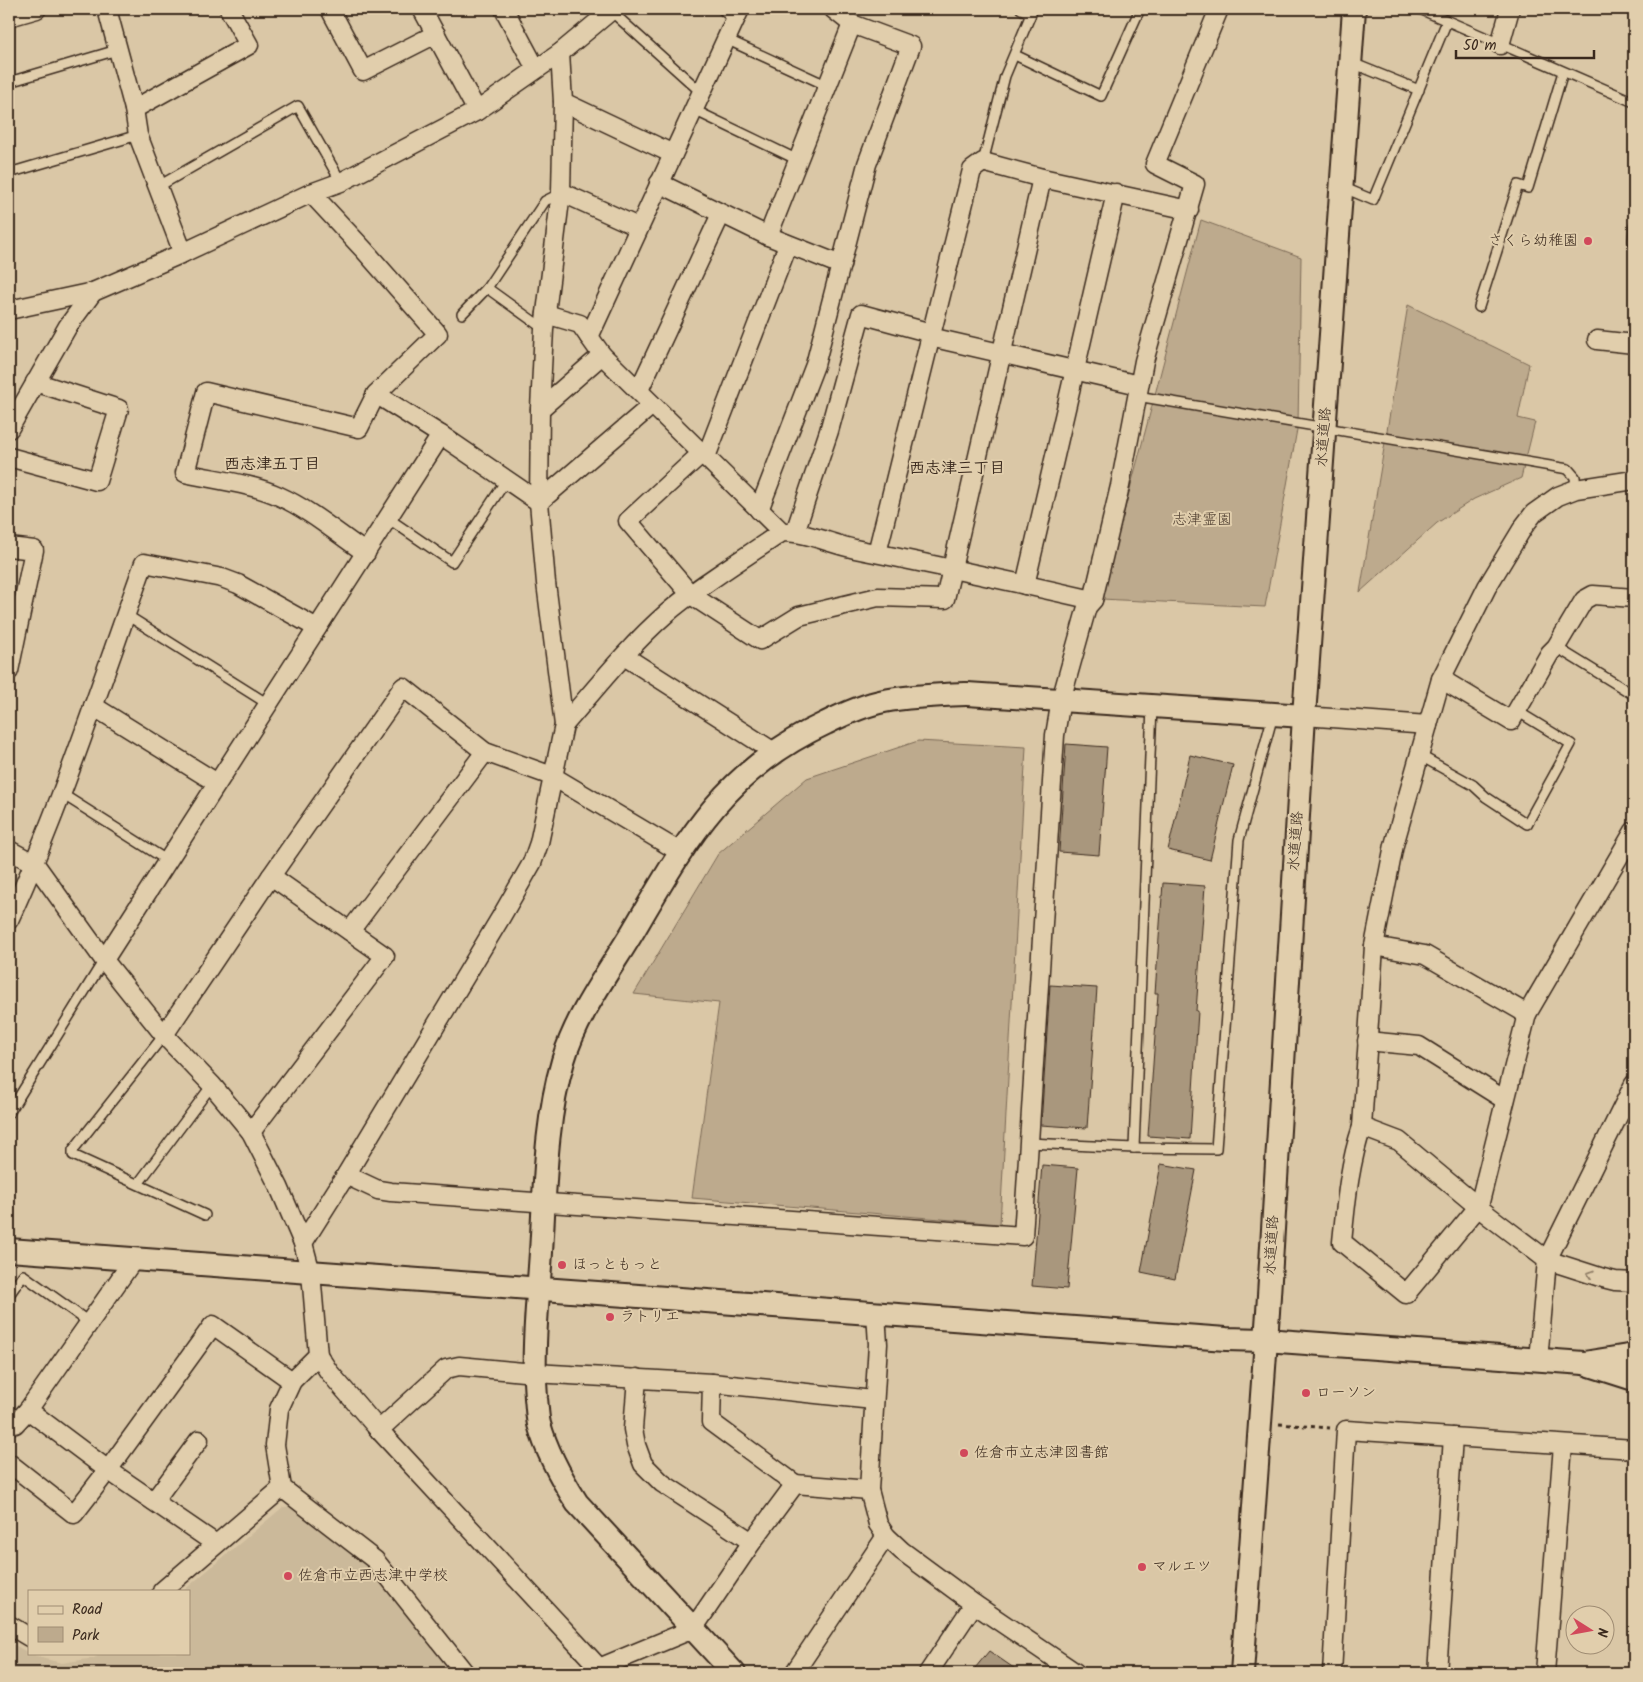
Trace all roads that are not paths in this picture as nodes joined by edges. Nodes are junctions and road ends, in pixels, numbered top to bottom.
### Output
1 (38, 9) edge
2 (108, 9) edge
3 (229, 9) edge
4 (330, 9) edge
5 (422, 9) edge
6 (504, 9) edge
7 (722, 9) edge
8 (833, 9) edge
9 (1020, 9) edge
10 (1140, 9) edge
11 (1220, 9) edge
12 (1354, 9) edge
13 (1420, 9) edge
14 (1510, 9) edge
15 (603, 13) edge
16 (738, 15) edge
17 (9, 17) edge
18 (1447, 21) junction
19 (852, 24) junction
20 (436, 34) junction
21 (726, 39) junction
22 (1500, 45) junction
23 (117, 50) junction
24 (560, 53) junction
25 (1015, 56) junction
26 (1350, 62) junction
27 (536, 69) junction
28 (1563, 72) junction
29 (9, 82) edge
30 (828, 86) junction
31 (1419, 90) junction
32 (702, 93) junction
33 (563, 102) junction
34 (1634, 102) edge
35 (134, 109) junction
36 (694, 110) junction
37 (477, 111) junction
38 (138, 135) junction
39 (673, 154) junction
40 (798, 160) junction
41 (983, 162) junction
42 (9, 172) edge
43 (1042, 178) junction
44 (341, 182) junction
45 (659, 183) junction
46 (158, 186) junction
47 (1341, 187) junction
48 (562, 192) junction
49 (311, 193) junction
50 (1116, 193) junction
51 (1189, 210) junction
52 (721, 214) junction
53 (638, 227) junction
54 (1634, 227) edge
55 (768, 236) junction
56 (1633, 241) edge
57 (788, 245) junction
58 (183, 253) junction
59 (841, 265) junction
60 (487, 288) junction
61 (93, 292) junction
62 (1479, 306) dead end
63 (9, 310) edge
64 (462, 314) dead end
65 (545, 322) junction
66 (931, 335) junction
67 (589, 337) junction
68 (1597, 340) dead end
69 (1634, 344) edge
70 (1002, 353) junction
71 (602, 355) junction
72 (1076, 370) junction
73 (35, 382) junction
74 (639, 390) junction
75 (1138, 391) junction
76 (376, 394) junction
77 (652, 406) junction
78 (540, 409) junction
79 (9, 429) edge
80 (1324, 429) junction
81 (441, 435) junction
82 (704, 455) junction
83 (9, 458) edge
84 (507, 479) junction
85 (1634, 480) edge
86 (1576, 489) junction
87 (539, 502) junction
88 (759, 510) junction
89 (389, 519) junction
90 (788, 532) junction
91 (9, 547) edge
92 (366, 553) junction
93 (877, 553) junction
94 (952, 568) junction
95 (1025, 585) junction
96 (691, 595) junction
97 (1634, 598) edge
98 (1093, 600) junction
99 (126, 614) junction
100 (317, 628) junction
101 (1556, 647) junction
102 (624, 656) junction
103 (9, 671) edge
104 (1442, 679) junction
105 (1634, 696) edge
106 (1061, 700) junction
107 (268, 704) junction
108 (93, 706) junction
109 (1152, 706) junction
110 (1516, 711) junction
111 (1273, 714) junction
112 (1304, 716) junction
113 (564, 725) junction
114 (1428, 725) junction
115 (485, 752) junction
116 (774, 752) junction
117 (1419, 755) junction
118 (552, 776) junction
119 (217, 783) junction
120 (62, 794) junction
121 (1634, 831) edge
122 (9, 850) edge
123 (680, 852) junction
124 (168, 861) junction
125 (34, 864) junction
126 (271, 876) junction
127 (9, 920) edge
128 (350, 931) junction
129 (1374, 946) junction
130 (104, 960) junction
131 (1528, 1014) junction
132 (164, 1035) junction
133 (1368, 1041) junction
134 (1634, 1084) edge
135 (212, 1085) junction
136 (1505, 1100) junction
137 (1630, 1108) edge
138 (9, 1114) edge
139 (1362, 1127) junction
140 (251, 1132) junction
141 (1029, 1143) junction
142 (1134, 1148) junction
143 (346, 1175) junction
144 (138, 1184) junction
145 (544, 1203) junction
146 (1479, 1206) junction
147 (205, 1215) dead end
148 (303, 1242) junction
149 (9, 1250) edge
150 (134, 1259) junction
151 (1547, 1260) junction
152 (310, 1273) junction
153 (1634, 1282) edge
154 (538, 1289) junction
155 (9, 1295) edge
156 (876, 1313) junction
157 (90, 1323) junction
158 (1265, 1340) junction
159 (318, 1355) junction
160 (1634, 1355) edge
161 (1538, 1360) junction
162 (1584, 1363) junction
163 (534, 1373) junction
164 (637, 1378) junction
165 (1634, 1379) edge
166 (292, 1381) junction
167 (712, 1383) junction
168 (873, 1400) junction
169 (28, 1410) junction
170 (11, 1426) edge
171 (379, 1430) junction
172 (1453, 1438) junction
173 (199, 1440) dead end
174 (1562, 1446) junction
175 (1634, 1449) edge
176 (9, 1463) edge
177 (108, 1470) junction
178 (795, 1484) junction
179 (282, 1488) junction
180 (868, 1490) junction
181 (154, 1501) junction
182 (886, 1536) junction
183 (752, 1542) junction
184 (216, 1544) junction
185 (163, 1590) edge
186 (974, 1604) junction
187 (9, 1625) edge
188 (693, 1629) junction
189 (28, 1636) edge
190 (602, 1671) edge
191 (465, 1673) edge
192 (734, 1673) edge
193 (794, 1673) edge
194 (928, 1673) edge
195 (1076, 1673) edge
196 (1242, 1673) edge
197 (1332, 1673) edge
198 (1437, 1673) edge
199 (1546, 1673) edge

1 - 17 street
2 - 23 street
3 - 35 street
4 - 20 street
5 - 20 street
6 - 27 street
7 - 16 lane
8 - 19 street
9 - 25 lane
10 - 25 lane
11 - 51 street
12 - 26 street, 水道道路
13 - 18 lane
14 - 22 street
15 - 24 street
15 - 32 lane
16 - 21 street
18 - 22 lane
18 - 31 lane
19 - 30 street
19 - 59 street
20 - 37 street
21 - 30 lane
21 - 32 street
22 - 28 lane
23 - 29 lane
23 - 35 street
24 - 27 street
24 - 33 street
25 - 41 lane
26 - 31 lane
26 - 47 street, 水道道路
27 - 37 street
28 - 34 lane
28 - 62 lane
30 - 40 street
31 - 47 lane
32 - 36 street
33 - 39 street
33 - 48 street
35 - 38 street
36 - 39 street
36 - 40 lane
37 - 44 street
38 - 42 lane
38 - 46 street
39 - 45 street
40 - 55 street
41 - 43 street
41 - 66 street
43 - 50 street
43 - 70 street
44 - 46 lane
44 - 49 street
45 - 52 street
45 - 53 street
46 - 58 street
47 - 80 street, 水道道路
48 - 53 street
48 - 60 lane
48 - 65 street
49 - 58 street
49 - 76 street
50 - 51 street
50 - 72 street
51 - 75 street
52 - 55 street
52 - 74 street
53 - 67 street
54 - 56 lane
55 - 57 street
57 - 59 street
57 - 82 street
58 - 61 street
59 - 88 street
60 - 64 lane
60 - 65 lane
61 - 63 street
61 - 73 street
65 - 67 street
65 - 78 street
66 - 70 street
66 - 90 street
66 - 93 street
67 - 71 street
68 - 69 street
70 - 72 street
70 - 94 street
71 - 74 street
71 - 78 street
72 - 75 street
72 - 95 street
73 - 79 street
73 - 83 street
74 - 77 street
75 - 80 lane
75 - 98 street
76 - 81 street
76 - 92 street
77 - 82 street
77 - 87 street
78 - 87 street
80 - 86 lane
80 - 112 street, 水道道路
81 - 84 street
81 - 89 street
82 - 88 street
82 - 96 street
84 - 87 street
84 - 89 lane
85 - 86 street
86 - 104 street
87 - 113 street
88 - 90 street
89 - 92 street
90 - 93 street
90 - 96 street
91 - 103 street
92 - 100 street
93 - 94 street
94 - 95 street
94 - 96 street
95 - 98 street
96 - 102 street
97 - 101 street
98 - 106 street
99 - 100 street
99 - 107 lane
99 - 108 street
100 - 107 street
101 - 105 lane
101 - 110 street
102 - 113 street
102 - 116 street
104 - 110 street
104 - 114 street
106 - 109 street
106 - 116 street
106 - 141 street
107 - 119 street
108 - 119 street
108 - 120 street
109 - 111 street
109 - 142 lane
110 - 117 lane
111 - 112 street
111 - 142 lane
112 - 114 street
112 - 158 street, 水道道路
113 - 118 street
114 - 117 street
115 - 118 street
115 - 126 street
115 - 128 street
116 - 123 street
117 - 129 street
118 - 123 street
118 - 143 street
119 - 124 street
120 - 124 lane
120 - 125 street
121 - 131 street
122 - 125 street
123 - 145 street
124 - 130 street
125 - 127 street
125 - 130 street
126 - 128 street
126 - 132 street
128 - 140 street
129 - 131 street
129 - 133 street
130 - 132 street
130 - 138 lane
131 - 136 street
132 - 135 street
132 - 144 lane
133 - 136 street
133 - 139 street
134 - 137 street
135 - 140 street
135 - 144 lane
136 - 146 street
137 - 151 street
139 - 146 street
139 - 146 street
140 - 148 street
141 - 142 lane
141 - 145 street
143 - 145 street
143 - 148 street
144 - 147 lane
145 - 154 street
146 - 151 street
148 - 152 street
149 - 150 street
150 - 152 street
150 - 157 street
153 -> 151 street
151 - 161 street
152 - 154 street
152 - 159 street
154 - 156 street
154 - 163 street
155 - 157 lane
156 - 158 street
156 - 168 street
157 - 169 street
158 - 161 street
158 - 196 street, 水道道路
159 - 166 street
159 - 171 street
160 - 162 street
161 - 162 street
162 - 165 street
163 - 164 street
163 - 171 street
163 - 188 street
164 - 167 street
164 - 183 street
166 - 177 street
166 - 179 street
167 - 168 street
167 - 178 street
168 - 180 street
169 - 170 street
169 - 177 street
171 - 190 street
172 - 174 street
172 - 197 street
172 - 198 street
173 - 181 street
174 - 175 street
174 - 199 street
176 - 177 street
177 - 181 street
178 - 180 street
178 - 183 street
179 - 184 street
179 - 191 street
180 - 182 street
181 - 184 street
182 - 186 street
182 - 193 street
183 - 188 street
184 - 185 street
186 - 194 street
186 - 195 street
187 - 189 street
188 - 190 street
188 - 192 street

